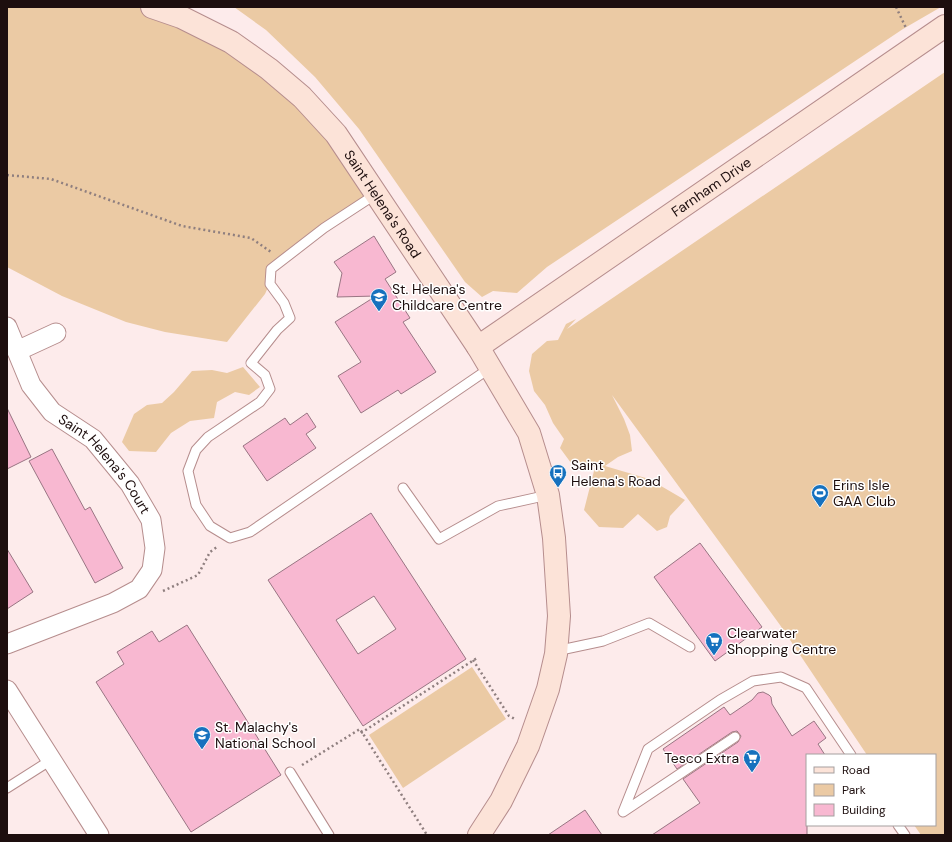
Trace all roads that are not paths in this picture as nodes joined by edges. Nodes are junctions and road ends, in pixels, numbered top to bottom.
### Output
1 (152, 7) edge
2 (945, 26) edge
3 (376, 194) junction
4 (7, 327) edge
5 (56, 333) dead end
6 (478, 347) junction
7 (17, 351) junction
8 (490, 368) junction
9 (403, 488) dead end
10 (548, 495) junction
11 (7, 644) edge
12 (690, 647) dead end
13 (556, 650) junction
14 (7, 690) edge
15 (735, 737) dead end
16 (850, 754) edge
17 (51, 760) junction
18 (290, 772) road end
19 (7, 788) edge
20 (899, 826) edge
21 (99, 835) edge
22 (329, 835) edge
23 (479, 835) edge
24 (905, 835) edge

1 - 3 street, Saint Helena's Road
2 - 6 street, Farnham Drive
3 - 6 street, Saint Helena's Road
3 - 8 lane
4 - 7 street, Saint Helena's Court
5 - 7 street
6 - 8 street, Saint Helena's Road
7 - 11 street, Saint Helena's Court
8 - 10 street, Saint Helena's Road
9 - 10 lane
10 - 13 street, Saint Helena's Road
12 - 13 lane
13 - 23 street, Saint Helena's Road
14 - 17 street
15 - 16 lane
17 - 19 lane
17 - 21 street
18 - 22 lane
20 - 24 lane

